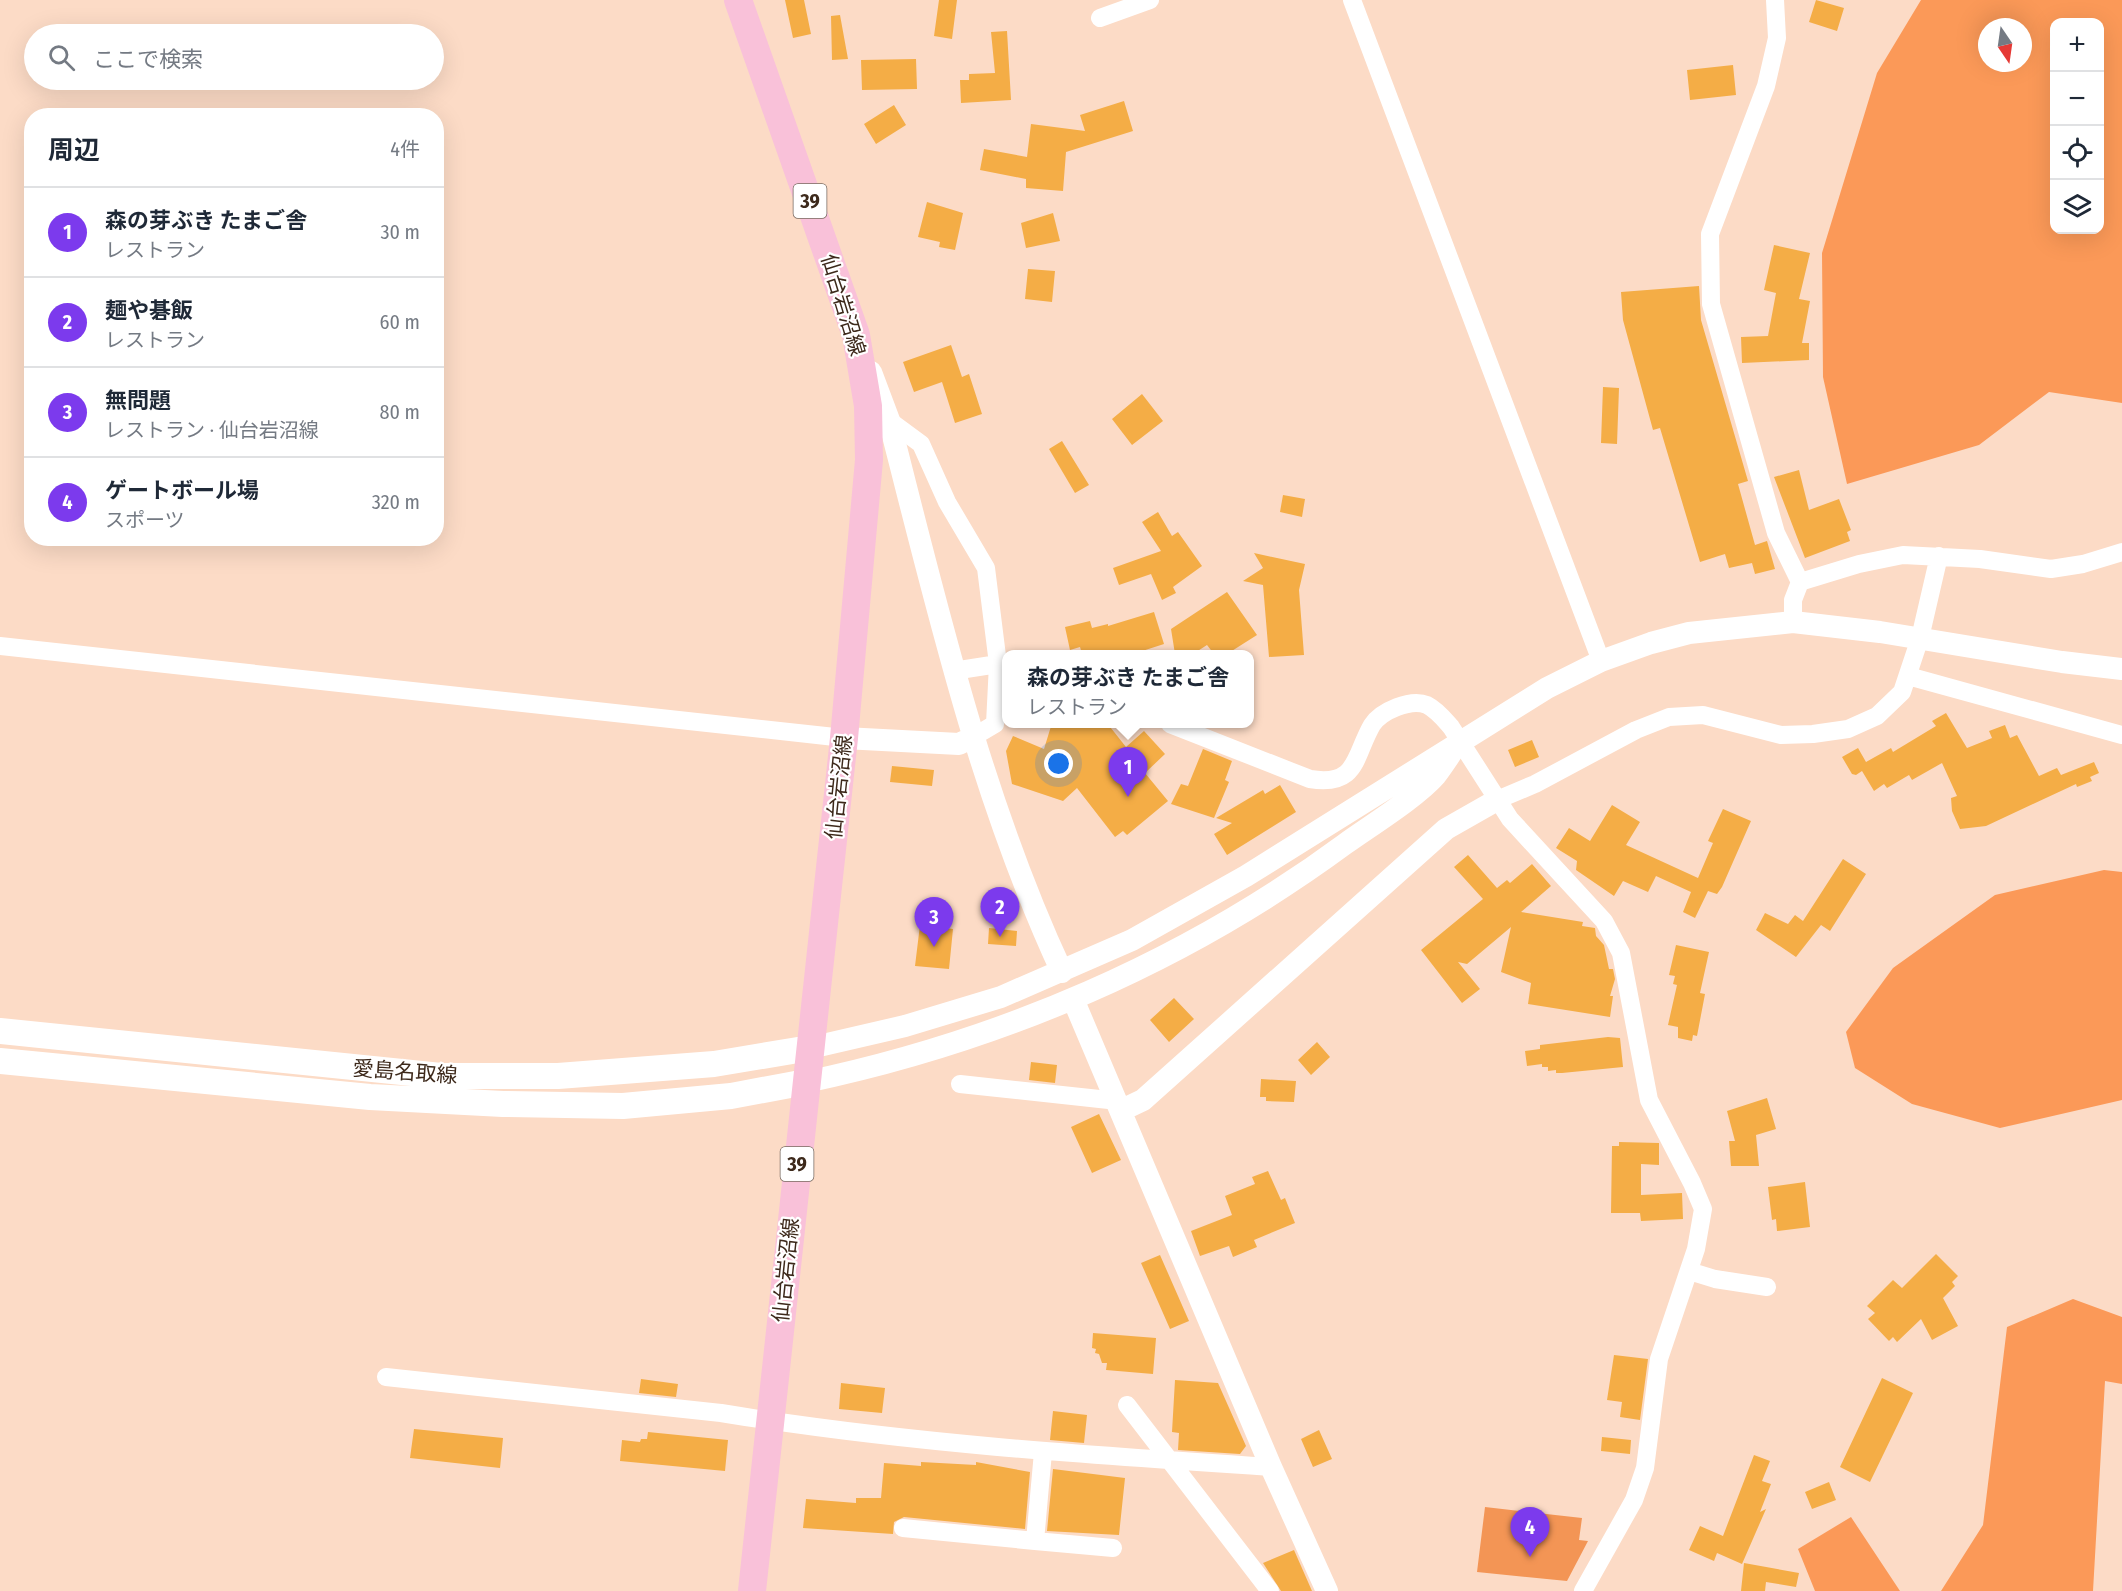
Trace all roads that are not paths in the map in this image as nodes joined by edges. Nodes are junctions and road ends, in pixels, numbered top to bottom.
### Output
1 (738, 0) edge
2 (1150, 0) edge
3 (1352, 0) edge
4 (1775, 0) edge
5 (1100, 18) dead end
6 (879, 413) junction
7 (2122, 552) edge
8 (1939, 556) junction
9 (1800, 582) junction
10 (1793, 622) junction
11 (1920, 638) junction
12 (0, 646) edge
13 (1601, 661) junction
14 (1002, 666) edge
15 (2122, 669) edge
16 (953, 671) junction
17 (1908, 676) junction
18 (1182, 728) edge
19 (2122, 735) edge
20 (973, 737) junction
21 (844, 738) junction
22 (1460, 741) junction
23 (1497, 800) junction
24 (1062, 972) junction
25 (1073, 999) junction
26 (0, 1032) edge
27 (810, 1048) junction
28 (0, 1061) edge
29 (806, 1082) junction
30 (960, 1084) dead end
31 (1120, 1106) junction
32 (1689, 1271) junction
33 (1767, 1287) dead end
34 (386, 1377) dead end
35 (1127, 1405) dead end
36 (770, 1421) junction
37 (1043, 1452) junction
38 (1171, 1460) junction
39 (1271, 1467) junction
40 (903, 1528) dead end
41 (1035, 1541) junction
42 (1113, 1548) dead end
43 (752, 1591) edge
44 (1270, 1591) edge
45 (1327, 1591) edge
46 (1584, 1591) edge

1 - 6 main road, 仙台岩沼線 / 39
2 - 5 street
3 - 13 street
4 - 9 street
6 - 14 street
6 - 16 street
6 - 21 main road, 仙台岩沼線 / 39
7 - 8 street
8 - 9 street
8 - 11 street
9 - 10 street
10 - 11 street
10 - 13 street
11 - 15 street
11 - 17 street
12 - 21 street
13 - 22 street
14 - 16 street
14 - 20 street
16 - 20 street
17 - 19 street
17 - 23 street
18 - 22 street
20 - 21 street
20 - 24 street
21 - 27 main road, 仙台岩沼線 / 39
22 - 23 street
22 - 24 street
22 - 25 street
23 - 31 street
23 - 32 street
24 - 27 street
25 - 29 street
25 - 31 street
26 - 27 main road, 愛島名取線
27 - 29 main road, 仙台岩沼線 / 39
28 - 29 main road, 愛島名取線
29 - 36 main road, 仙台岩沼線 / 39
30 - 31 street
31 - 39 street
32 - 33 street
32 - 46 street
34 - 36 street
35 - 38 street
36 - 37 street
36 - 43 main road, 仙台岩沼線 / 39
37 - 38 street
37 - 41 street
38 - 39 street
38 - 44 street
39 - 45 street
40 - 41 street
41 - 42 street

